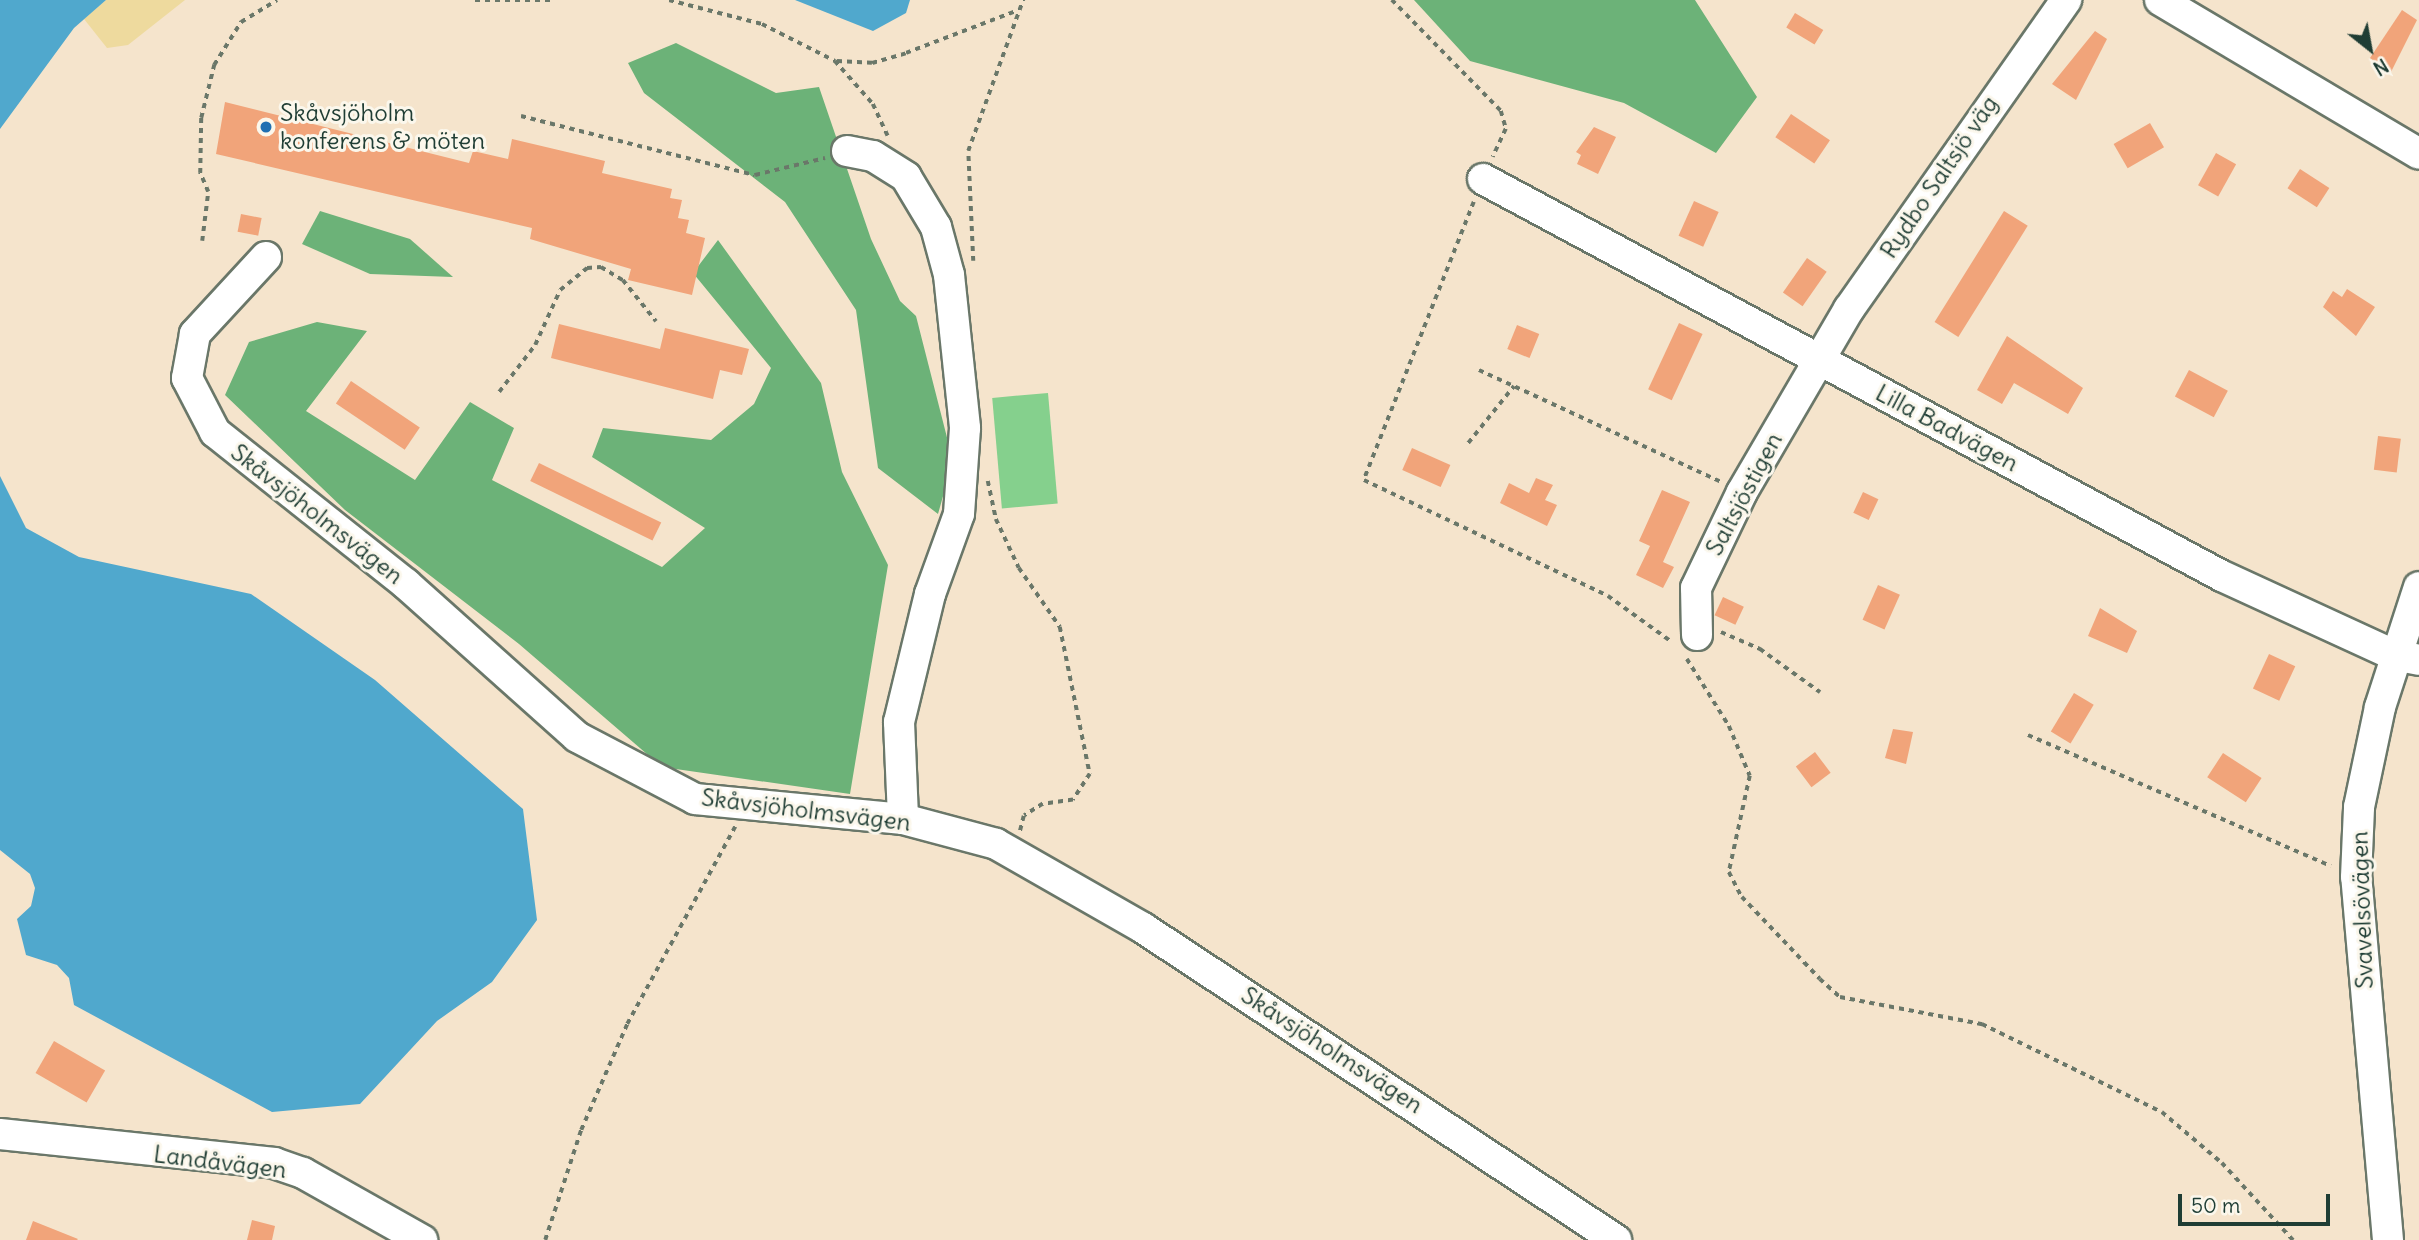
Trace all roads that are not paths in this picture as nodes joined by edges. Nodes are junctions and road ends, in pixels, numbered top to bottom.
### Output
1 (2066, 0) edge
2 (2160, 0) edge
3 (847, 150) road end
4 (2419, 154) edge
5 (1483, 179) road end
6 (266, 257) dead end
7 (1819, 359) junction
8 (2419, 587) edge
9 (1696, 629) road end
10 (2407, 657) edge
11 (903, 819) junction
12 (0, 1134) edge
13 (422, 1240) edge
14 (1616, 1240) edge
15 (2388, 1240) edge

1 - 7 street, Rydbo Saltsjö väg
2 - 4 street
3 - 11 street
5 - 7 street, Lilla Badvägen
6 - 11 street, Skåvsjöholmsvägen
7 - 9 street, Saltsjöstigen
7 - 10 street, Lilla Badvägen
8 - 10 street, Svavelsövägen
10 - 15 street, Svavelsövägen
11 - 14 street, Skåvsjöholmsvägen
12 - 13 street, Landåvägen

